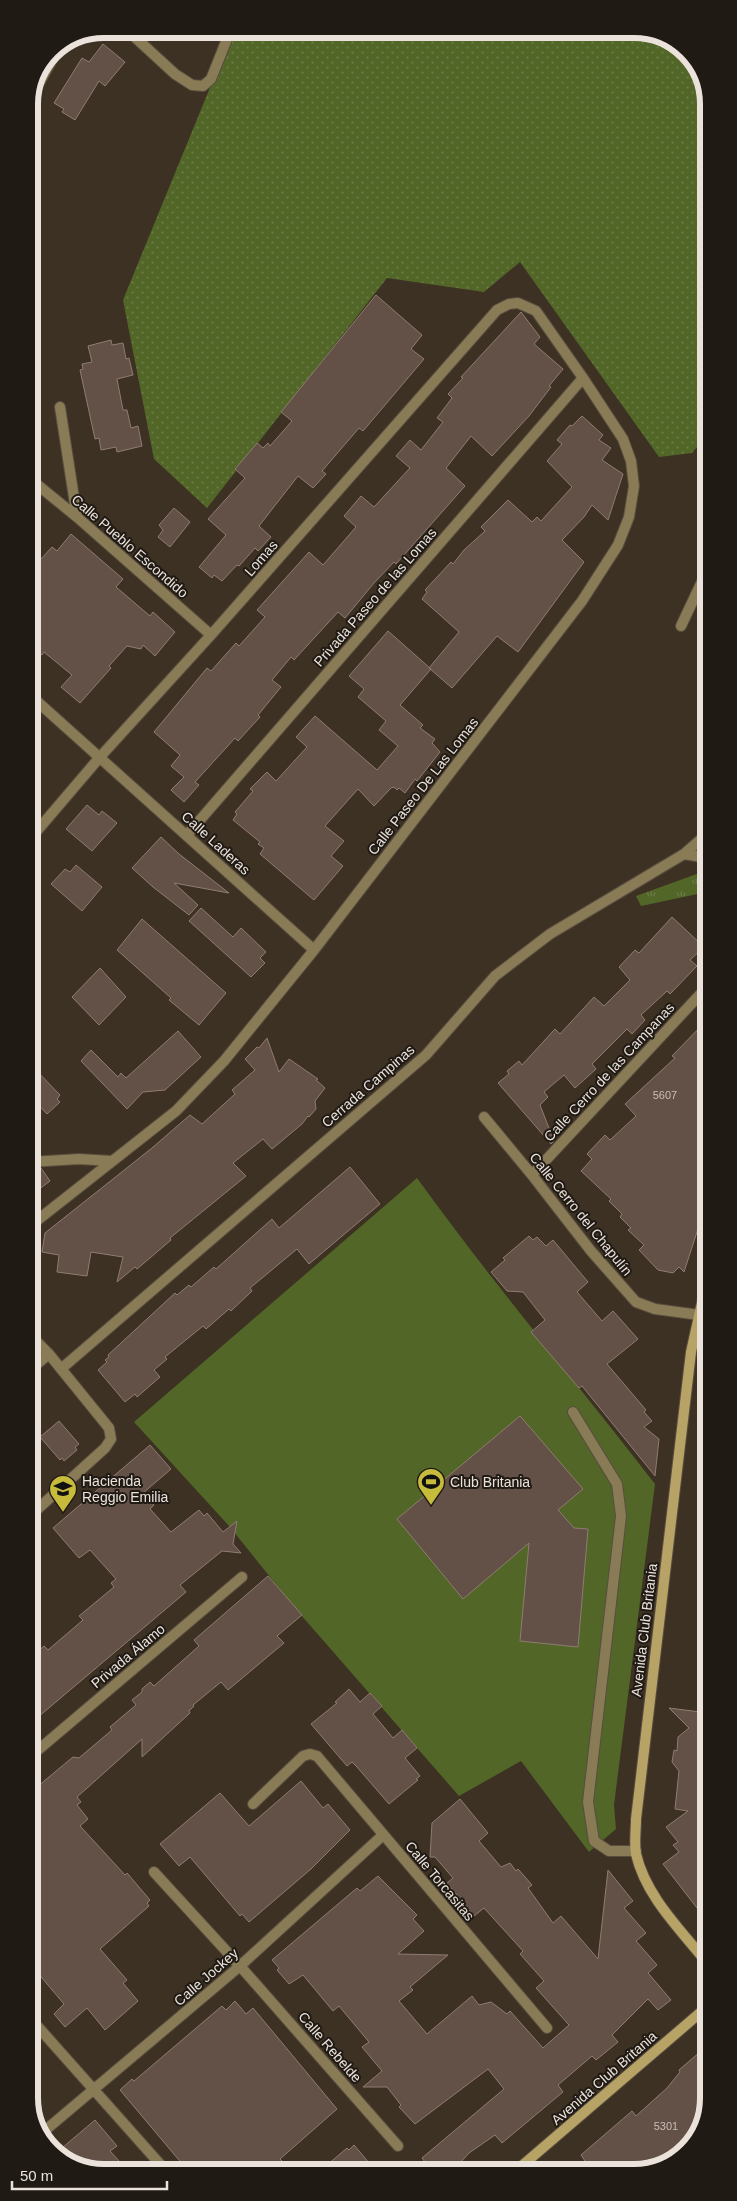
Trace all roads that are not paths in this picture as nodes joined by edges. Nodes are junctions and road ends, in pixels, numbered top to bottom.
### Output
1 (136, 38) edge
2 (227, 38) edge
3 (518, 303) joint
4 (583, 378) junction
5 (60, 407) dead end
6 (38, 485) edge
7 (77, 517) junction
8 (700, 586) edge
9 (681, 626) dead end
10 (211, 635) junction
11 (38, 702) edge
12 (100, 757) junction
13 (38, 830) edge
14 (187, 835) junction
15 (700, 840) edge
16 (684, 854) junction
17 (700, 857) edge
18 (314, 950) junction
19 (700, 995) edge
20 (484, 1117) dead end
21 (112, 1161) junction
22 (38, 1162) edge
23 (532, 1174) junction
24 (38, 1220) edge
25 (700, 1315) edge
26 (700, 1324) edge
27 (38, 1343) edge
28 (49, 1354) junction
29 (38, 1363) edge
30 (61, 1369) junction
31 (573, 1412) dead end
32 (38, 1508) edge
33 (242, 1576) dead end
34 (38, 1750) edge
35 (253, 1804) dead end
36 (383, 1835) junction
37 (636, 1851) junction
38 (154, 1872) dead end
39 (700, 1954) edge
40 (240, 1966) junction
41 (700, 2013) edge
42 (38, 2027) edge
43 (547, 2028) dead end
44 (95, 2090) junction
45 (46, 2129) edge
46 (398, 2146) dead end
47 (159, 2163) edge
48 (524, 2164) edge

1 - 2 street
3 - 4 street, Calle Paseo De Las Lomas
3 - 10 street, Lomas
4 - 14 street, Privada Paseo de las Lomas
4 - 18 street, Calle Paseo De Las Lomas
5 - 7 street
6 - 7 street, Calle Pueblo Escondido
7 - 10 street, Calle Pueblo Escondido
8 - 9 street
10 - 12 street, Lomas
11 - 12 street, Calle Laderas
12 - 13 street, Lomas
12 - 14 street, Calle Laderas
14 - 18 street, Calle Laderas
15 - 16 street, Cerrada Campinas
16 - 17 street
16 - 30 street, Cerrada Campinas
18 - 21 street, Calle Paseo De Las Lomas
19 - 23 street, Calle Cerro de las Campanas
20 - 23 street, Calle Cerro del Chapulín
21 - 22 street
21 - 24 street, Calle Paseo De Las Lomas
23 - 25 street, Calle Cerro del Chapulín
26 - 37 main road, Avenida Club Britania
27 - 28 street
28 - 29 street
28 - 30 street
30 - 32 street
31 - 37 street
33 - 34 street, Privada Álamo
35 - 36 street, Calle Torcasitas
36 - 40 street, Calle Jockey
36 - 43 street, Calle Torcasitas
37 - 39 main road, Avenida Club Britania
38 - 40 street, Calle Rebelde
40 - 44 street, Calle Jockey
40 - 46 street, Calle Rebelde
41 - 48 main road, Avenida Club Britania
42 - 44 street
44 - 45 street, Calle Jockey
44 - 47 street

